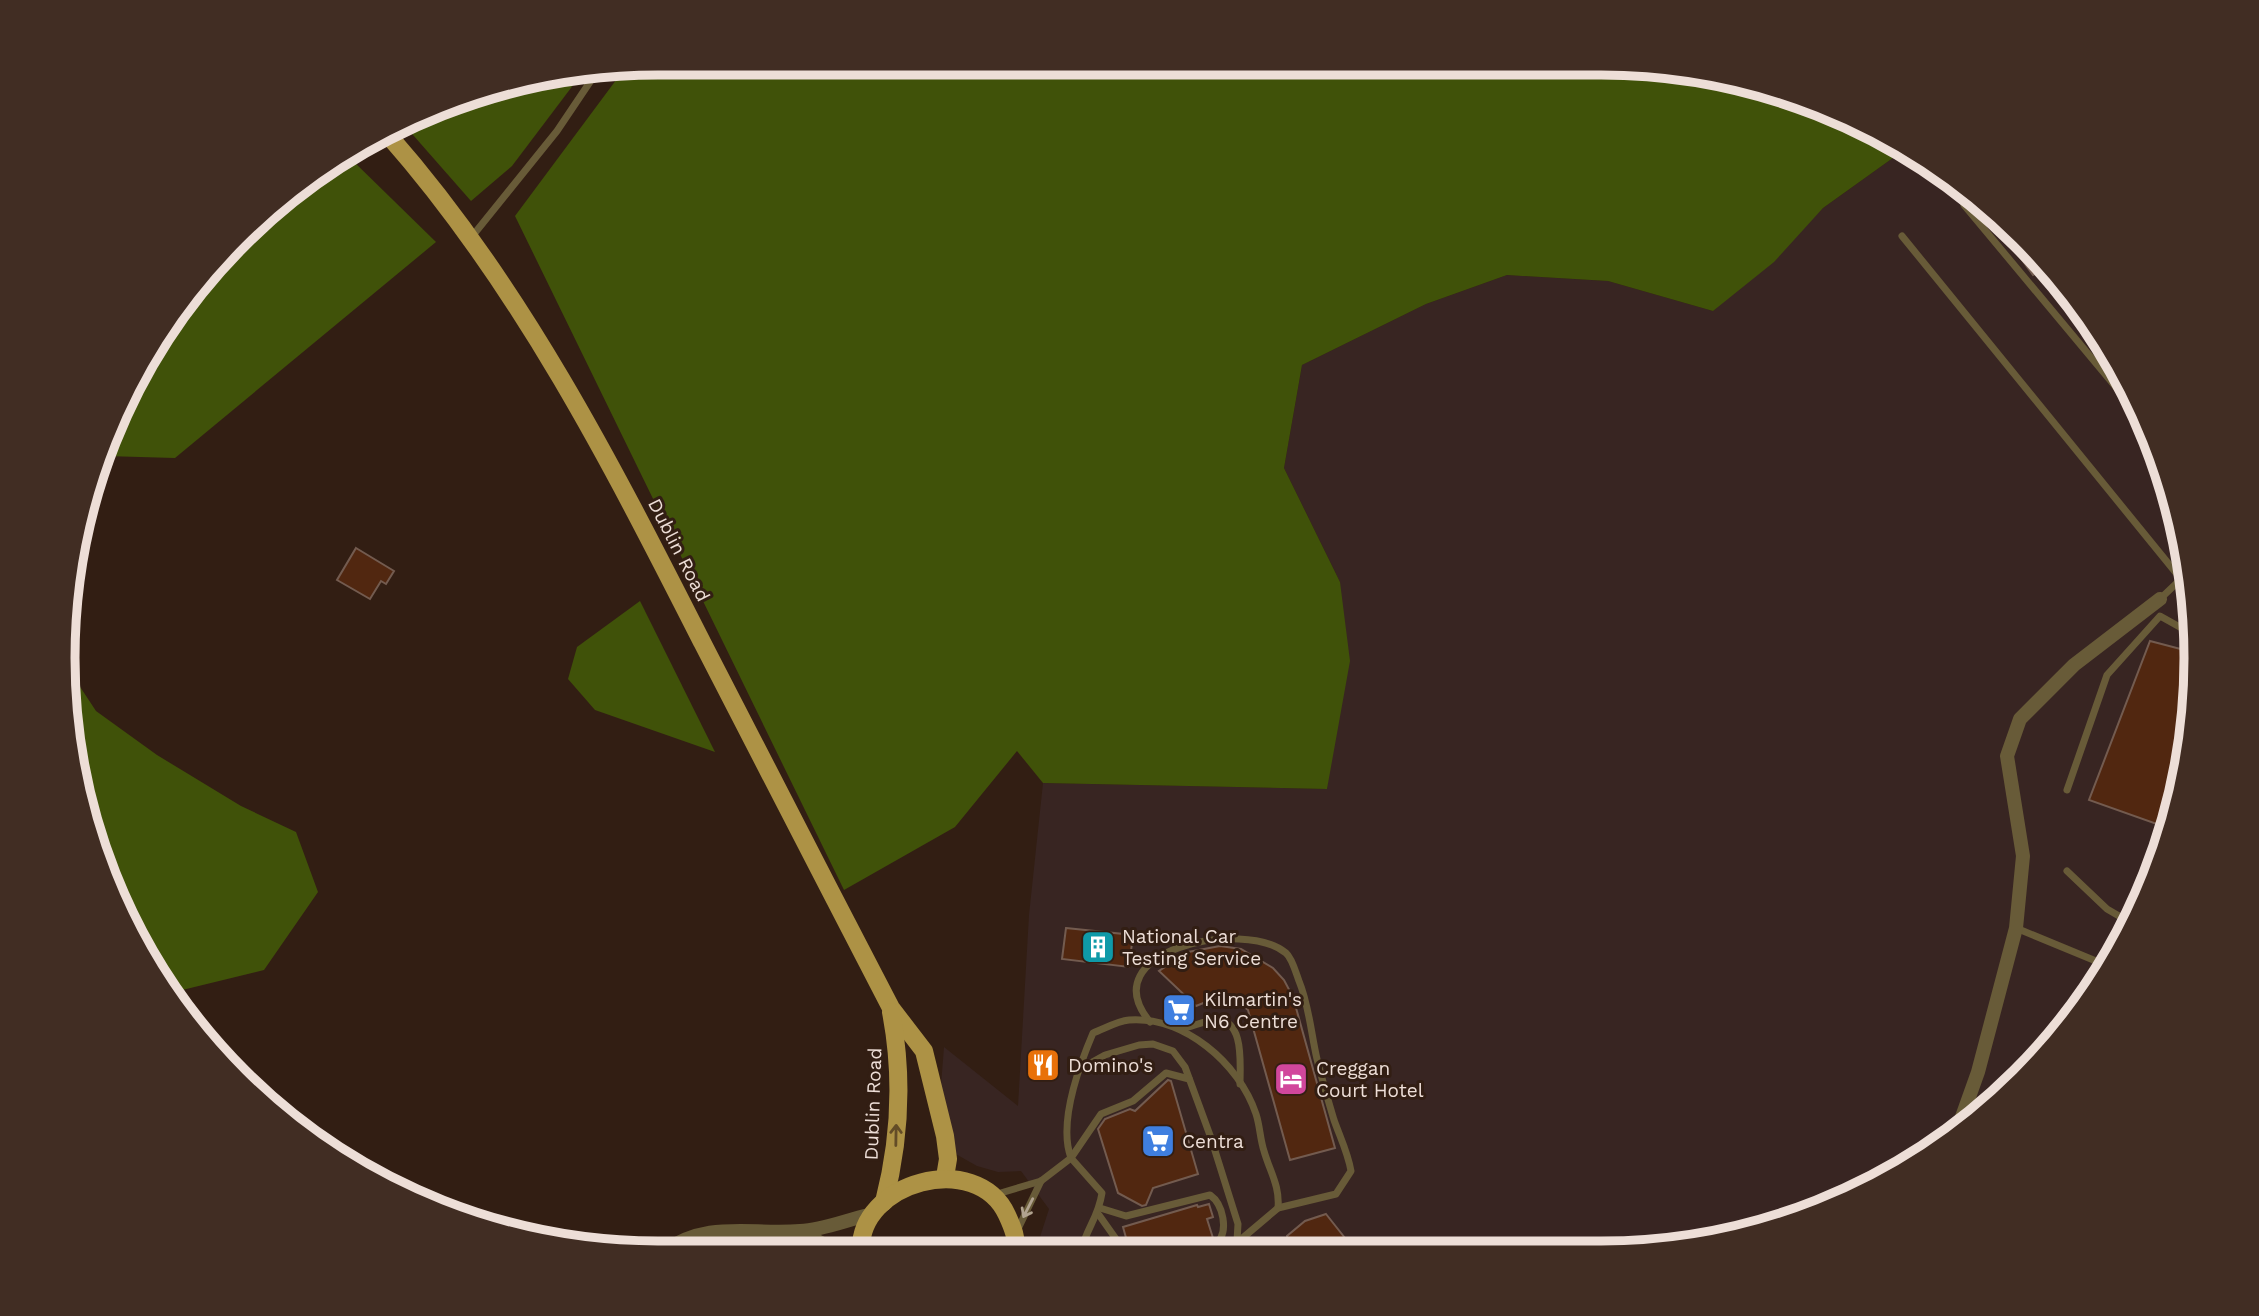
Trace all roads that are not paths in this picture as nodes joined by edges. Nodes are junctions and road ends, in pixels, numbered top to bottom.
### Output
1 (592, 79) edge
2 (392, 139) edge
3 (1966, 204) edge
4 (1902, 236) dead end
5 (469, 240) junction
6 (2120, 393) edge
7 (2177, 568) edge
8 (2179, 582) edge
9 (2160, 599) joint
10 (2183, 629) edge
11 (2067, 790) dead end
12 (2067, 870) dead end
13 (2123, 918) edge
14 (2016, 928) junction
15 (2099, 961) edge
16 (891, 1008) junction
17 (1150, 1022) junction
18 (1178, 1029) junction
19 (1077, 1070) junction
20 (1189, 1079) junction
21 (1240, 1085) junction
22 (1963, 1114) edge
23 (1071, 1158) junction
24 (945, 1177) junction
25 (1041, 1181) junction
26 (994, 1195) junction
27 (884, 1202) junction
28 (1278, 1208) junction
29 (1099, 1212) junction
30 (869, 1215) junction
31 (799, 1231) junction
32 (678, 1241) edge
33 (822, 1241) edge
34 (863, 1241) edge
35 (1014, 1241) edge
36 (1016, 1241) edge
37 (1083, 1241) edge
38 (1116, 1241) edge
39 (1218, 1241) edge
40 (1237, 1241) joint

1 - 5 lane
2 - 5 main road, Dublin Road
3 - 6 lane
4 - 7 lane
5 - 16 main road, Dublin Road
8 - 9 lane
9 - 14 street
10 - 11 lane
12 - 13 lane
14 - 15 lane
14 - 22 street
16 - 24 main road, Dublin Road
27 -> 16 main road, Dublin Road
17 - 18 lane
17 - 19 lane
17 - 28 lane
18 - 21 lane
18 - 21 lane
19 - 20 lane
19 - 23 lane
20 - 23 lane
20 - 40 lane
21 - 28 lane
23 - 25 lane
23 - 29 lane
24 - 26 main road
24 - 27 main road
25 - 26 lane
25 -> 36 lane
26 - 35 main road
27 - 30 main road
28 - 40 lane
29 - 37 lane
29 - 38 lane
29 - 39 lane
30 - 31 street
30 - 34 main road
31 - 32 street
31 - 33 street

